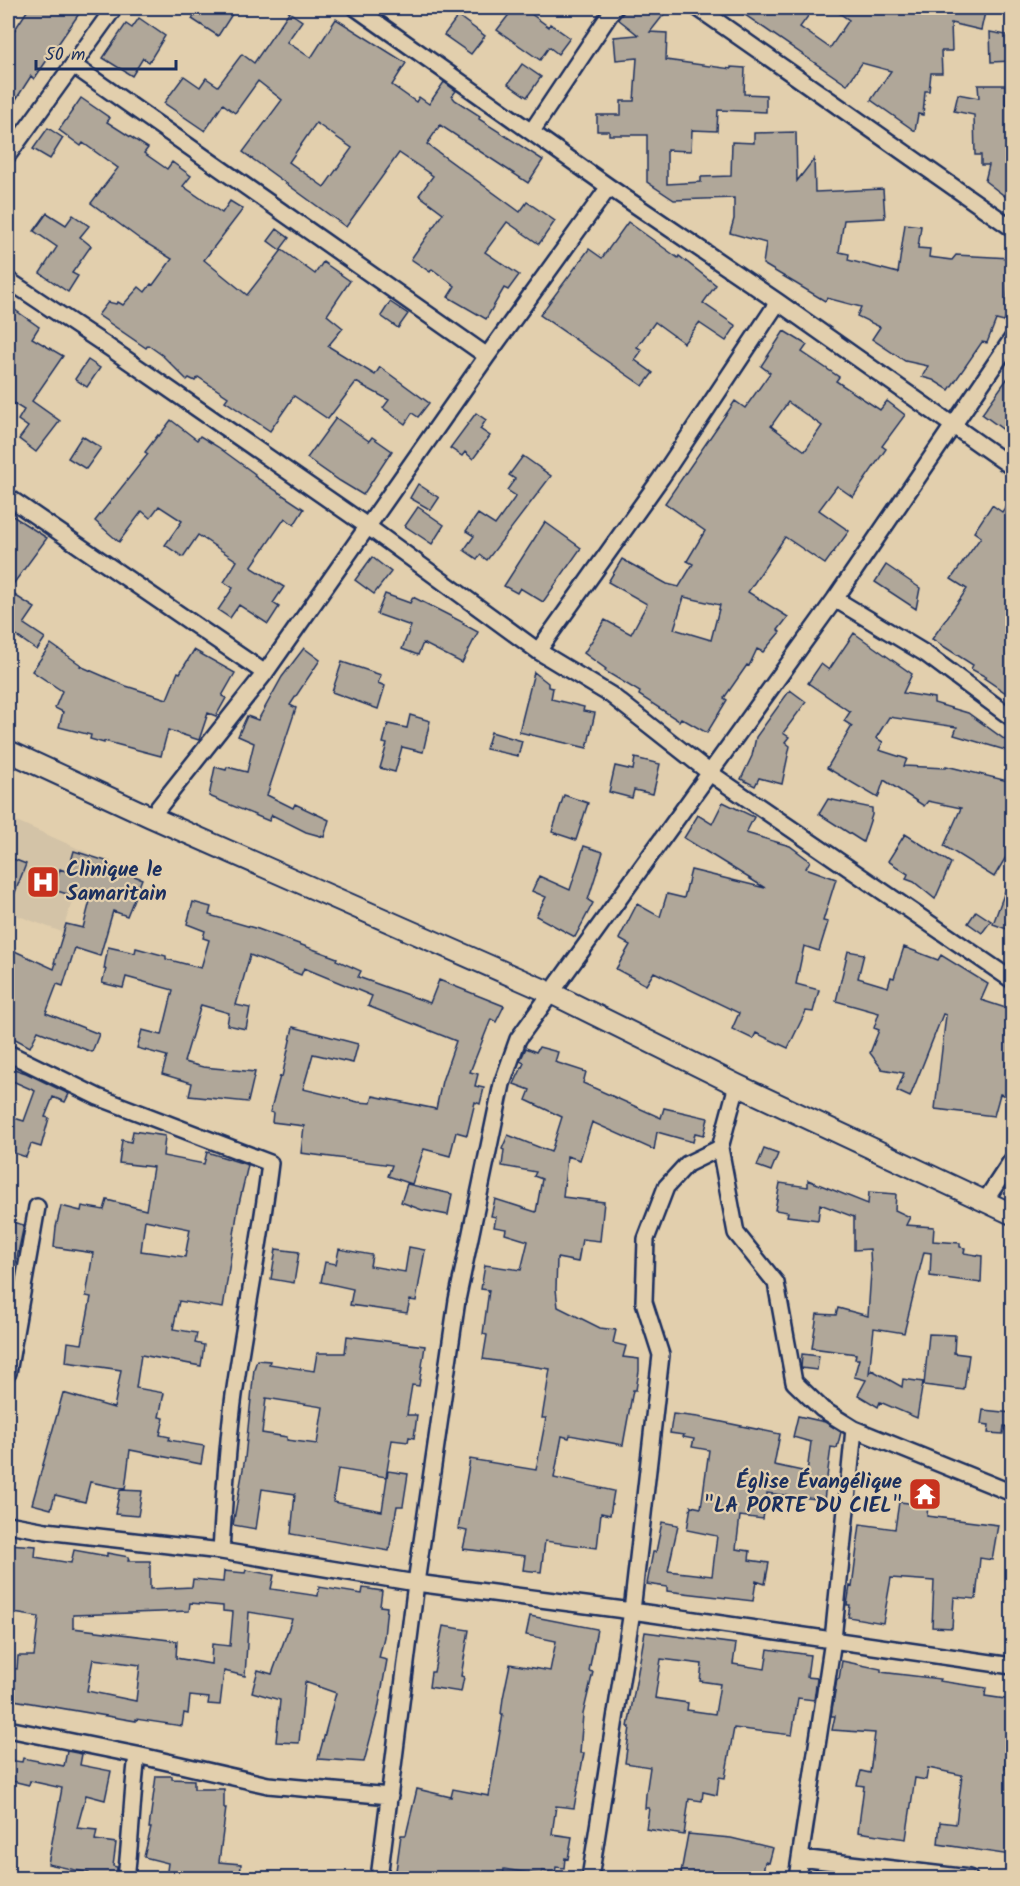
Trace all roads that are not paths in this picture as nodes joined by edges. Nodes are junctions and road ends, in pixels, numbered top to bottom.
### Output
1 (114, 8) edge
2 (356, 8) edge
3 (614, 8) edge
4 (698, 8) edge
5 (73, 65) junction
6 (532, 131) junction
7 (8, 155) edge
8 (609, 187) junction
9 (1012, 228) edge
10 (8, 280) edge
11 (778, 302) junction
12 (1012, 339) edge
13 (487, 356) junction
14 (954, 425) junction
15 (1012, 467) edge
16 (8, 497) edge
17 (367, 526) junction
18 (836, 599) junction
19 (538, 651) junction
20 (265, 673) junction
21 (1012, 718) edge
22 (8, 752) edge
23 (710, 773) junction
24 (151, 817) junction
25 (1012, 980) edge
26 (552, 993) junction
27 (8, 1053) edge
28 (737, 1085) junction
29 (720, 1148) junction
30 (1012, 1160) edge
31 (986, 1201) junction
32 (37, 1207) dead end
33 (1012, 1214) edge
34 (8, 1373) edge
35 (854, 1429) junction
36 (1012, 1493) edge
37 (8, 1524) edge
38 (221, 1551) junction
39 (416, 1583) junction
40 (632, 1611) junction
41 (832, 1640) junction
42 (1012, 1666) edge
43 (8, 1729) edge
44 (136, 1755) junction
45 (390, 1796) junction
46 (800, 1858) junction
47 (126, 1878) edge
48 (379, 1878) edge
49 (590, 1878) edge
50 (797, 1878) edge
51 (969, 1878) edge

1 - 5 street
2 - 6 street
3 - 6 street
4 - 9 street
5 - 7 street
5 - 13 street
6 - 8 street
8 - 11 street
8 - 13 street
10 - 17 street
11 - 14 street
11 - 19 street
12 - 14 street
13 - 17 street
14 - 15 street
14 - 18 street
16 - 20 street
17 - 19 street
17 - 20 street
18 - 21 street
18 - 23 street
19 - 23 street
20 - 24 street
22 - 24 street
23 - 25 street
23 - 26 street
24 - 26 street
26 - 28 street
26 - 39 street
27 - 38 street
28 - 29 street
28 - 31 street
29 - 35 street
29 - 40 street
30 - 31 street
31 - 33 street
32 - 34 street
35 - 36 street
35 - 41 street
37 - 38 street
38 - 39 street
39 - 40 street
39 - 45 street
40 - 41 street
40 - 49 street
41 - 42 street
41 - 46 street
43 - 44 street
44 - 45 street
44 - 47 street
45 - 48 street
46 - 50 street
46 - 51 street

